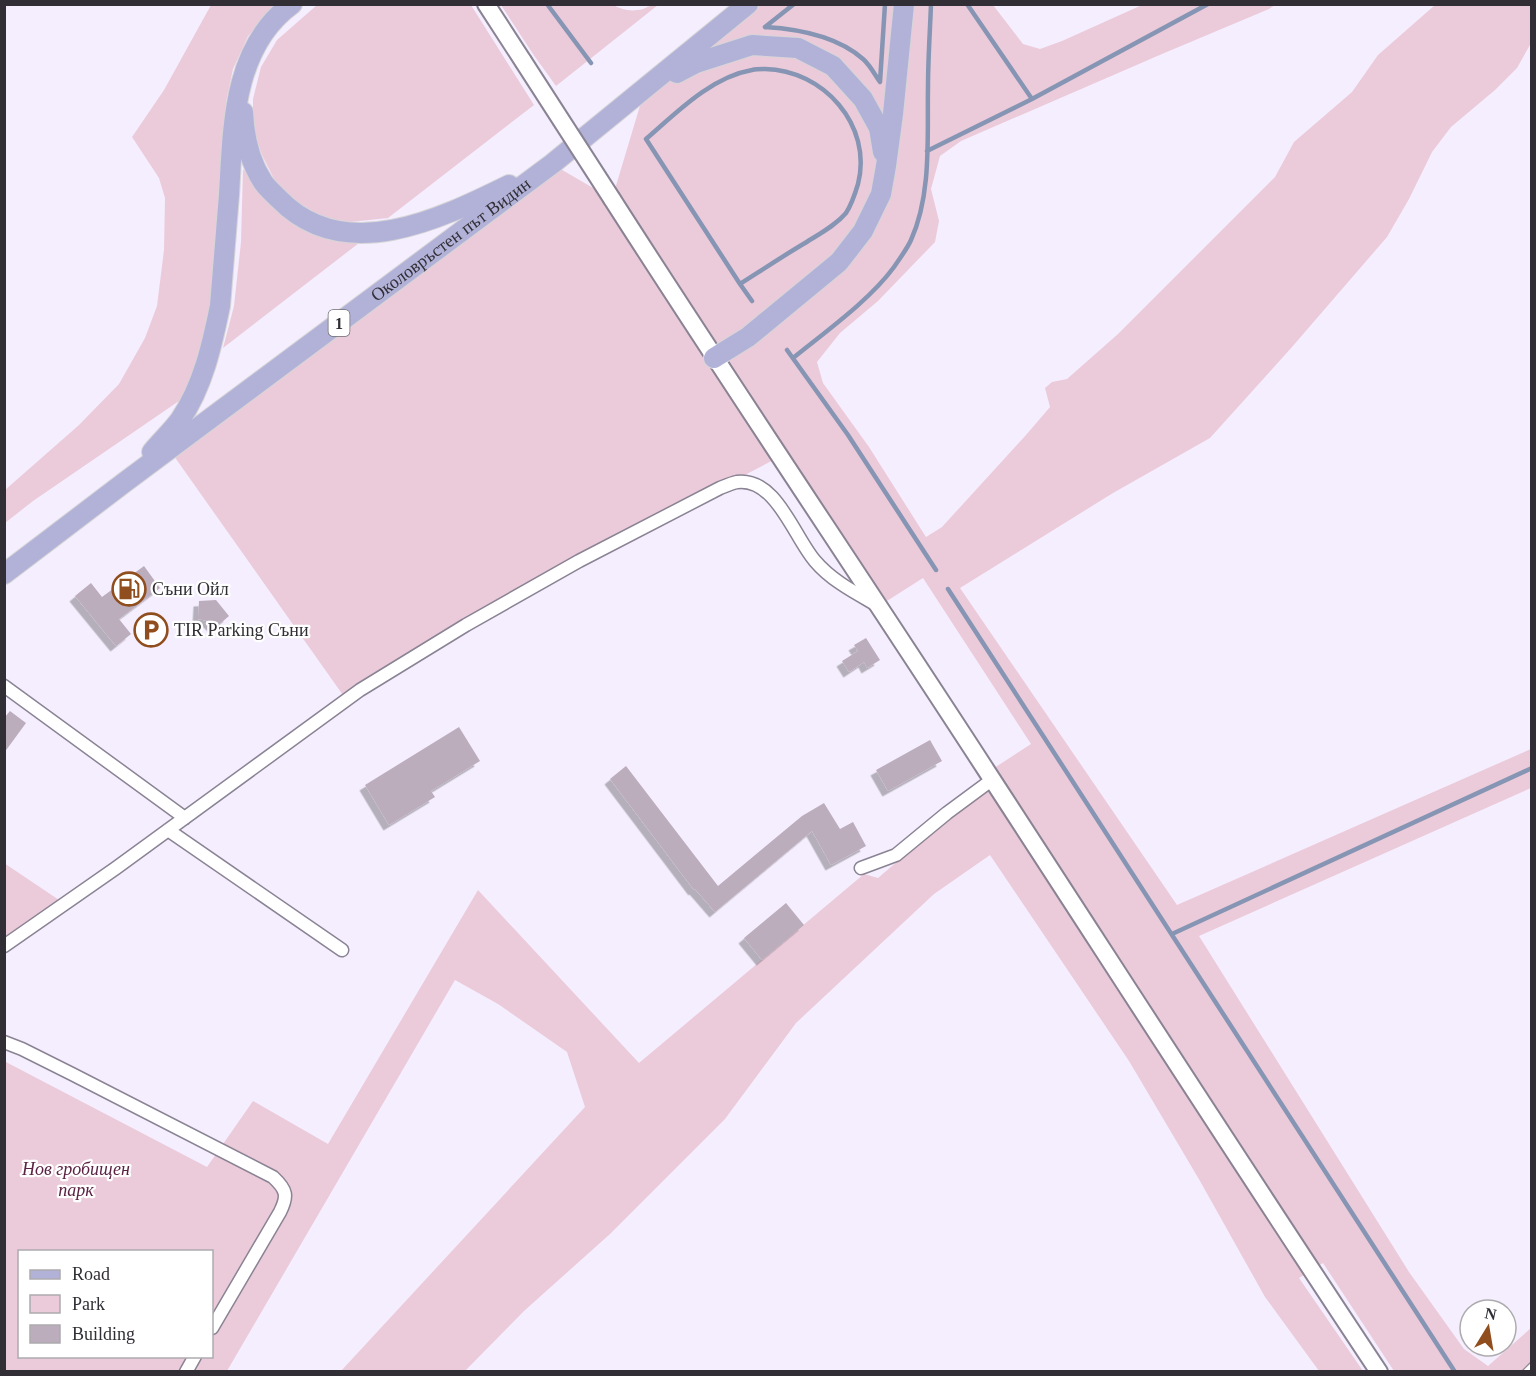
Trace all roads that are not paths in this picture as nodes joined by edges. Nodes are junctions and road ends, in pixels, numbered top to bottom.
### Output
1 (292, 4) edge
2 (486, 4) edge
3 (748, 4) edge
4 (904, 4) edge
5 (242, 82) junction
6 (645, 89) junction
7 (552, 164) junction
8 (886, 166) junction
9 (714, 358) junction
10 (125, 482) junction
11 (4, 574) edge
12 (879, 606) junction
13 (4, 686) edge
14 (993, 780) junction
15 (185, 818) junction
16 (168, 830) junction
17 (861, 868) dead end
18 (4, 946) edge
19 (342, 950) dead end
20 (4, 1042) edge
21 (213, 1326) edge
22 (194, 1358) edge
23 (186, 1371) edge
24 (1379, 1371) edge

1 - 5 main road
2 - 9 main road, bridge
3 - 6 main road, Околовръстен път Видин / 1
4 - 8 main road
5 - 7 main road
5 - 10 main road
6 - 7 main road, Околовръстен път Видин / 1
6 - 8 main road
7 - 10 main road, Околовръстен път Видин / 1
8 - 9 main road
9 - 12 main road
10 - 11 main road, Околовръстен път Видин / 1
12 - 14 main road
12 - 15 street
13 - 15 street
14 - 17 street
14 - 24 main road
15 - 16 street
16 - 18 street
16 - 19 street
20 - 21 street
22 - 23 street

